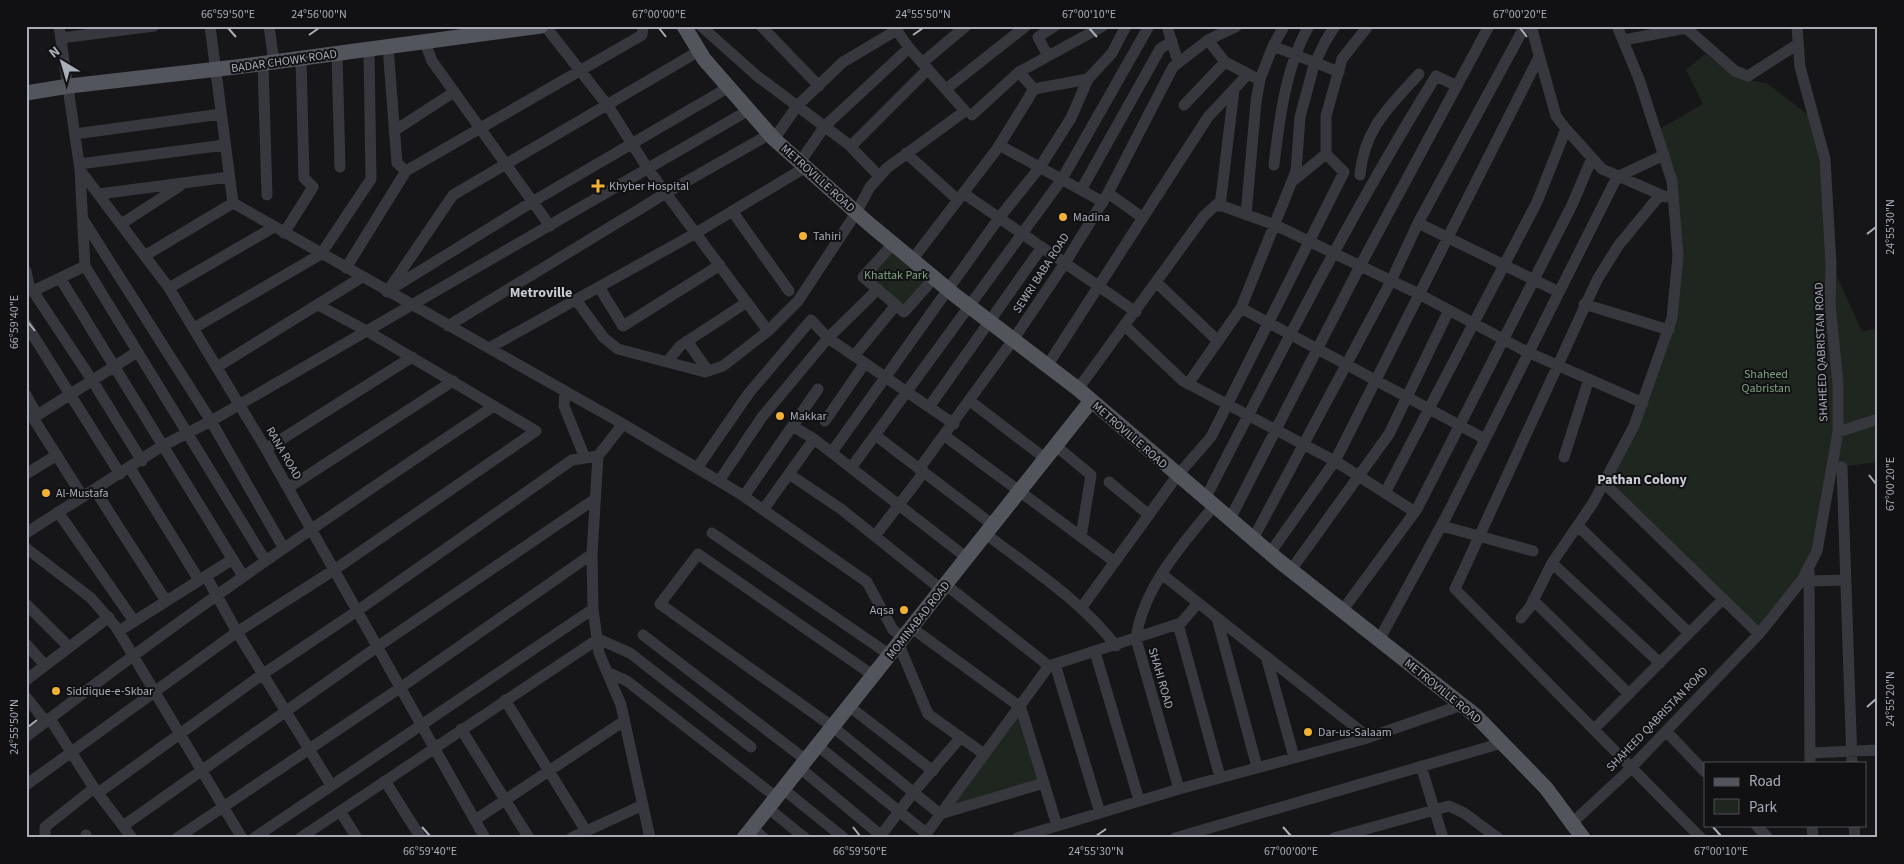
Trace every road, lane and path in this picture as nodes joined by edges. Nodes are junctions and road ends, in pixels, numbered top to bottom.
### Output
1 (154, 26) edge
2 (210, 26) edge
3 (269, 26) edge
4 (541, 26) edge
5 (544, 26) edge
6 (644, 26) edge
7 (684, 26) edge
8 (701, 26) edge
9 (761, 26) edge
10 (966, 26) edge
11 (1026, 26) edge
12 (1055, 26) edge
13 (1104, 26) edge
14 (1126, 26) edge
15 (1149, 26) edge
16 (1167, 26) edge
17 (1237, 26) edge
18 (1284, 26) edge
19 (1309, 26) edge
20 (1335, 26) edge
21 (1368, 26) edge
22 (1489, 26) edge
23 (1524, 26) edge
24 (1531, 26) edge
25 (1618, 26) edge
26 (1797, 26) edge
27 (1686, 27) edge
28 (896, 28) edge
29 (60, 32) edge
30 (1208, 40) junction
31 (1624, 40) junction
32 (1172, 41) junction
33 (425, 42) junction
34 (1798, 44) junction
35 (1273, 46) junction
36 (388, 47) junction
37 (909, 48) junction
38 (369, 50) junction
39 (699, 51) junction
40 (337, 54) junction
41 (1297, 55) junction
42 (1048, 56) junction
43 (1539, 56) junction
44 (301, 59) junction
45 (1178, 62) junction
46 (1226, 62) junction
47 (1316, 62) junction
48 (268, 63) junction
49 (925, 66) junction
50 (215, 70) junction
51 (580, 70) junction
52 (1019, 72) junction
53 (1339, 72) junction
54 (1248, 74) junction
55 (1419, 74) dead end
56 (1088, 79) junction
57 (1260, 79) junction
58 (69, 86) junction
59 (819, 86) junction
60 (1457, 86) junction
61 (729, 88) junction
62 (946, 89) junction
63 (1034, 89) junction
64 (1234, 90) junction
65 (454, 92) junction
66 (26, 93) edge
67 (1184, 105) dead end
68 (608, 106) junction
69 (798, 106) junction
70 (749, 110) junction
71 (221, 114) junction
72 (972, 115) dead end
73 (825, 126) junction
74 (479, 127) junction
75 (1566, 129) junction
76 (394, 131) junction
77 (75, 134) junction
78 (772, 136) junction
79 (631, 144) junction
80 (999, 144) junction
81 (225, 145) junction
82 (851, 146) junction
83 (906, 153) junction
84 (1326, 154) junction
85 (1664, 155) junction
86 (1592, 158) junction
87 (505, 164) junction
88 (803, 165) junction
89 (1274, 165) dead end
90 (80, 167) junction
91 (340, 167) dead end
92 (1040, 167) junction
93 (648, 169) junction
94 (406, 172) junction
95 (1344, 172) junction
96 (1360, 175) junction
97 (879, 176) junction
98 (229, 177) junction
99 (1617, 177) junction
100 (1374, 178) junction
101 (1062, 179) junction
102 (1294, 180) junction
103 (184, 183) junction
104 (1081, 190) junction
105 (666, 193) junction
106 (99, 194) junction
107 (267, 195) dead end
108 (1660, 195) junction
109 (960, 196) junction
110 (1105, 198) junction
111 (1674, 201) junction
112 (532, 202) junction
113 (233, 203) junction
114 (1220, 206) junction
115 (732, 211) junction
116 (856, 212) junction
117 (1246, 215) junction
118 (999, 218) junction
119 (1143, 218) junction
120 (83, 220) junction
121 (1418, 223) junction
122 (122, 224) junction
123 (1275, 225) junction
124 (550, 226) junction
125 (279, 230) junction
126 (696, 232) junction
127 (1021, 233) junction
128 (1447, 238) junction
129 (1308, 241) junction
130 (893, 244) junction
131 (1042, 247) junction
132 (1332, 252) junction
133 (321, 254) junction
134 (146, 255) junction
135 (912, 260) junction
136 (1065, 263) junction
137 (720, 265) junction
138 (85, 266) junction
139 (1360, 266) junction
140 (1504, 266) junction
141 (346, 268) junction
142 (26, 271) edge
143 (362, 277) junction
144 (60, 278) junction
145 (934, 278) junction
146 (1532, 280) junction
147 (1391, 281) junction
148 (1157, 283) junction
149 (599, 287) junction
150 (1099, 287) junction
151 (169, 288) junction
152 (878, 290) junction
153 (948, 290) junction
154 (33, 291) junction
155 (788, 291) dead end
156 (387, 292) junction
157 (1559, 292) junction
158 (1419, 294) junction
159 (576, 300) junction
160 (747, 302) junction
161 (1584, 304) junction
162 (318, 305) junction
163 (411, 305) junction
164 (896, 305) junction
165 (969, 306) junction
166 (1241, 308) junction
167 (1449, 310) junction
168 (1136, 312) junction
169 (989, 322) junction
170 (1268, 322) junction
171 (26, 324) edge
172 (1475, 324) junction
173 (448, 326) junction
174 (1126, 326) junction
175 (194, 328) junction
176 (367, 330) junction
177 (1668, 330) junction
178 (768, 332) junction
179 (1290, 334) junction
180 (828, 338) junction
181 (1502, 339) junction
182 (1014, 340) junction
183 (687, 341) junction
184 (1218, 341) junction
185 (489, 348) junction
186 (1317, 348) junction
187 (137, 352) junction
188 (1528, 352) junction
189 (854, 356) junction
190 (412, 357) junction
191 (667, 362) junction
192 (865, 363) junction
193 (1346, 364) junction
194 (1047, 366) junction
195 (1558, 366) junction
196 (114, 367) junction
197 (217, 367) junction
198 (708, 371) junction
199 (884, 376) junction
200 (1589, 379) junction
201 (92, 380) junction
202 (1376, 380) junction
203 (453, 382) junction
204 (1188, 384) junction
205 (818, 389) dead end
206 (1078, 389) junction
207 (565, 391) junction
208 (907, 392) junction
209 (70, 394) junction
210 (26, 395) edge
211 (1407, 396) junction
212 (970, 401) junction
213 (1092, 401) junction
214 (1643, 403) junction
215 (239, 404) junction
216 (1227, 405) junction
217 (494, 406) junction
218 (929, 407) junction
219 (1430, 408) junction
220 (37, 415) junction
221 (1248, 416) junction
222 (1878, 419) edge
223 (211, 421) junction
224 (825, 421) dead end
225 (623, 424) junction
226 (954, 424) junction
227 (1459, 424) junction
228 (792, 426) junction
229 (1275, 431) junction
230 (1838, 432) junction
231 (188, 434) junction
232 (875, 435) junction
233 (945, 436) junction
234 (814, 439) junction
235 (1485, 439) junction
236 (1302, 444) junction
237 (162, 446) junction
238 (1056, 446) junction
239 (266, 449) junction
240 (832, 452) junction
241 (57, 455) junction
242 (598, 456) junction
243 (1564, 457) dead end
244 (585, 458) junction
245 (1046, 459) junction
246 (142, 460) junction
247 (1335, 461) junction
248 (697, 468) junction
249 (851, 468) junction
250 (1832, 468) junction
251 (125, 471) junction
252 (921, 471) junction
253 (27, 472) edge
254 (789, 474) junction
255 (1177, 476) junction
256 (1358, 476) junction
257 (719, 481) junction
258 (1109, 482) dead end
259 (1604, 483) junction
260 (288, 488) junction
261 (95, 490) junction
262 (1020, 491) junction
263 (1385, 493) junction
264 (744, 496) junction
265 (83, 497) junction
266 (595, 499) junction
267 (1209, 502) junction
268 (900, 504) junction
269 (763, 510) junction
270 (58, 512) junction
271 (1415, 512) junction
272 (1149, 515) junction
273 (26, 518) edge
274 (1230, 519) junction
275 (1442, 526) junction
276 (1578, 526) junction
277 (310, 528) junction
278 (30, 530) edge
279 (989, 530) junction
280 (712, 533) dead end
281 (875, 536) junction
282 (1081, 537) junction
283 (1479, 538) junction
284 (1253, 539) junction
285 (284, 547) junction
286 (26, 548) edge
287 (1533, 551) dead end
288 (1270, 553) junction
289 (592, 554) junction
290 (967, 558) junction
291 (232, 559) junction
292 (265, 560) junction
293 (1114, 562) junction
294 (1552, 563) junction
295 (1810, 566) junction
296 (334, 570) junction
297 (1290, 570) junction
298 (1163, 575) junction
299 (243, 576) junction
300 (203, 578) junction
301 (1846, 580) junction
302 (1809, 581) junction
303 (944, 588) junction
304 (218, 596) junction
305 (1723, 598) junction
306 (1533, 600) junction
307 (166, 601) junction
308 (1198, 603) junction
309 (26, 604) edge
310 (1082, 607) junction
311 (593, 609) junction
312 (357, 611) junction
313 (1342, 611) junction
314 (109, 617) junction
315 (1217, 618) junction
316 (1520, 618) dead end
317 (134, 621) junction
318 (1178, 624) junction
319 (119, 631) junction
320 (237, 632) junction
321 (1689, 633) junction
322 (1759, 634) junction
323 (642, 636) dead end
324 (598, 639) junction
325 (1136, 639) junction
326 (1379, 640) junction
327 (901, 641) junction
328 (26, 644) edge
329 (1116, 646) junction
330 (378, 647) junction
331 (69, 648) junction
332 (1095, 652) junction
333 (134, 655) junction
334 (1266, 656) junction
335 (1660, 663) junction
336 (45, 665) junction
337 (1052, 665) junction
338 (607, 672) junction
339 (262, 674) junction
340 (874, 676) junction
341 (26, 680) edge
342 (400, 688) junction
343 (156, 692) junction
344 (1629, 694) junction
345 (26, 697) edge
346 (505, 700) junction
347 (1020, 705) junction
348 (1462, 705) junction
349 (850, 707) junction
350 (286, 712) junction
351 (48, 720) junction
352 (624, 721) junction
353 (421, 725) junction
354 (833, 727) junction
355 (462, 729) junction
356 (1594, 729) junction
357 (1666, 731) junction
358 (179, 734) junction
359 (26, 737) edge
360 (961, 737) junction
361 (1368, 737) junction
362 (1502, 743) junction
363 (818, 746) junction
364 (751, 747) dead end
365 (434, 748) junction
366 (308, 749) junction
367 (1878, 750) edge
368 (70, 752) junction
369 (984, 754) junction
370 (1852, 757) edge
371 (1294, 758) junction
372 (1810, 758) edge
373 (803, 764) junction
374 (1421, 766) junction
375 (1632, 766) junction
376 (1257, 768) junction
377 (548, 769) junction
378 (201, 770) junction
379 (933, 771) junction
380 (1704, 771) edge
381 (1220, 777) junction
382 (385, 781) junction
383 (1044, 783) junction
384 (26, 785) edge
385 (331, 785) junction
386 (1178, 788) junction
387 (96, 790) junction
388 (913, 793) junction
389 (776, 798) junction
390 (506, 800) junction
391 (1139, 800) junction
392 (643, 805) junction
393 (223, 807) junction
394 (1435, 810) junction
395 (340, 811) junction
396 (898, 812) junction
397 (1100, 812) junction
398 (940, 814) junction
399 (475, 820) junction
400 (1572, 823) junction
401 (123, 826) junction
402 (1057, 826) junction
403 (1757, 826) edge
404 (748, 833) edge
405 (581, 835) edge
406 (924, 836) edge
407 (1350, 836) edge
408 (882, 837) edge
409 (45, 838) edge
410 (132, 838) edge
411 (177, 838) edge
412 (242, 838) edge
413 (254, 838) edge
414 (300, 838) edge
415 (357, 838) edge
416 (420, 838) edge
417 (484, 838) edge
418 (529, 838) edge
419 (650, 838) edge
420 (764, 838) edge
421 (804, 838) edge
422 (844, 838) edge
423 (1017, 838) edge
424 (1175, 838) edge
425 (1334, 838) edge
426 (1443, 838) edge
427 (1498, 838) edge
428 (1583, 838) edge
429 (1701, 838) edge
430 (1768, 838) edge

1 - 29 street
2 - 50 street
3 - 48 street
4 - 33 main road, BADAR CHOWK ROAD
5 - 51 street
6 - 51 street
7 - 39 main road, METROVILLE ROAD
8 - 69 street
9 - 59 street
10 - 49 street
11 - 62 street
12 - 42 street
13 - 42 street
14 - 56 street
15 - 101 street
16 - 32 street
17 - 30 street, SEWRI BABA ROAD
18 - 35 street
19 - 41 street
20 - 47 street
21 - 53 street
22 - 60 street
23 - 121 street
24 - 43 street
25 - 31 street
26 - 34 street, SHAHEED QABRISTAN ROAD
27 - 31 street
27 - 34 street
28 - 37 street
28 - 59 street
29 - 58 street
30 - 45 street, SEWRI BABA ROAD
30 - 46 street
31 - 85 street
32 - 45 street
32 - 104 street
33 - 36 main road, BADAR CHOWK ROAD
33 - 65 street
34 - 230 street, SHAHEED QABRISTAN ROAD
35 - 41 street
35 - 57 street
36 - 38 main road, BADAR CHOWK ROAD
36 - 76 street
37 - 49 street
37 - 73 street
38 - 40 main road, BADAR CHOWK ROAD
38 - 133 street
39 - 61 main road, METROVILLE ROAD
39 - 68 street
40 - 44 main road, BADAR CHOWK ROAD
40 - 91 street
41 - 47 street
41 - 89 street
42 - 52 street
43 - 75 street
43 - 128 street
44 - 48 main road, BADAR CHOWK ROAD
44 - 125 street
45 - 110 street, SEWRI BABA ROAD
46 - 54 street
46 - 67 street
47 - 53 street
47 - 102 street
48 - 50 main road, BADAR CHOWK ROAD
48 - 107 street
49 - 62 street
49 - 82 street
50 - 58 main road, BADAR CHOWK ROAD
50 - 71 street
51 - 68 street
51 - 74 street
52 - 63 street
52 - 72 street
53 - 84 street
54 - 57 street
54 - 64 street
55 - 96 street
56 - 63 street
56 - 92 street
57 - 117 street
58 - 66 main road, BADAR CHOWK ROAD
58 - 77 street
59 - 69 street
60 - 100 street, SHAHI ROAD
60 - 139 street
61 - 70 main road, METROVILLE ROAD
61 - 79 street
62 - 83 street
63 - 80 street
64 - 114 street
64 - 119 street
65 - 74 street
65 - 76 street
68 - 79 street
68 - 87 street
69 - 73 street
69 - 78 street
70 - 78 main road, METROVILLE ROAD
70 - 93 street
71 - 77 street
71 - 81 street
73 - 82 street
73 - 88 street
74 - 87 street
74 - 94 street
75 - 86 street
75 - 140 street
76 - 94 street
77 - 90 street
78 - 88 main road, METROVILLE ROAD
78 - 105 street
79 - 93 street
79 - 112 street
80 - 92 street
80 - 109 street
81 - 90 street
81 - 98 street
82 - 97 street
83 - 97 street
83 - 109 street
84 - 95 street
84 - 102 street
85 - 99 street
85 - 111 street
86 - 99 street
86 - 146 street
87 - 112 street
87 - 156 street
88 - 115 street
88 - 116 main road, METROVILLE ROAD
90 - 106 street, RANA ROAD
90 - 120 street
92 - 101 street
92 - 118 street
93 - 105 street
93 - 124 street
94 - 141 street
95 - 96 street
95 - 129 street
96 - 100 street
97 - 116 street
98 - 103 street
98 - 113 street
99 - 108 street
99 - 157 street
100 - 132 street, SHAHI ROAD
101 - 104 street
101 - 127 street
102 - 123 street
103 - 106 street
103 - 122 street
104 - 110 street
105 - 126 street
105 - 173 street
106 - 122 street, RANA ROAD
108 - 111 street
108 - 161 street
109 - 118 street
109 - 135 street
110 - 119 street
110 - 136 street, SEWRI BABA ROAD
111 - 177 street
112 - 124 street
112 - 156 street
113 - 125 street
113 - 134 street
114 - 117 street
114 - 148 street
115 - 126 street
115 - 155 street
116 - 130 main road, METROVILLE ROAD
116 - 178 street
117 - 123 street
118 - 127 street
118 - 153 street
119 - 150 street
120 - 138 street
120 - 223 street
121 - 128 street
121 - 147 street
122 - 134 street, RANA ROAD
123 - 129 street
123 - 166 street
124 - 163 street
125 - 133 street
125 - 151 street
126 - 137 street
126 - 149 street
127 - 131 street
127 - 165 street
128 - 140 street
128 - 158 street
129 - 132 street
129 - 170 street
130 - 135 main road, METROVILLE ROAD
130 - 152 street
131 - 136 street
131 - 169 street
132 - 139 street
132 - 179 street, SHAHI ROAD
133 - 141 street
133 - 175 street
134 - 151 street, RANA ROAD
135 - 145 main road, METROVILLE ROAD
136 - 150 street
136 - 182 street, SEWRI BABA ROAD
137 - 149 street
137 - 160 street
138 - 144 street
138 - 187 street
139 - 147 street
139 - 186 street
140 - 146 street
140 - 172 street
141 - 143 street
142 - 154 street
143 - 156 street
143 - 162 street
144 - 154 street
144 - 196 street
145 - 153 main road, METROVILLE ROAD
145 - 164 street
146 - 157 street
146 - 181 street
147 - 158 street
147 - 193 street
148 - 168 street
148 - 184 street
149 - 159 street
150 - 168 street
150 - 194 street
151 - 175 street, RANA ROAD
152 - 164 street
152 - 180 street
153 - 165 main road, METROVILLE ROAD
153 - 199 street
154 - 201 street
156 - 163 street
157 - 188 street
158 - 167 street
158 - 202 street
159 - 185 street
159 - 191 street
160 - 178 street
160 - 183 street
161 - 177 street
161 - 195 street
162 - 176 street
162 - 197 street
163 - 173 street
163 - 176 street
164 - 189 street
165 - 169 main road, METROVILLE ROAD
165 - 208 street
166 - 170 street
166 - 184 street
167 - 172 street
167 - 211 street
168 - 174 street
169 - 182 main road, METROVILLE ROAD
169 - 218 street
170 - 179 street
170 - 216 street
171 - 209 street
172 - 181 street
172 - 219 street
173 - 185 street
174 - 204 street
174 - 206 street
175 - 197 street, RANA ROAD
176 - 190 street
176 - 215 street
177 - 214 street
178 - 198 street
179 - 186 street
179 - 221 street, SHAHI ROAD
180 - 189 street
180 - 248 street
180 - 257 street
181 - 188 street
181 - 227 street
182 - 194 main road, METROVILLE ROAD
182 - 212 street, SEWRI BABA ROAD
183 - 191 street
183 - 198 street
184 - 204 street
185 - 207 street
186 - 193 street
186 - 229 street
187 - 196 street
187 - 231 street
188 - 195 street
188 - 235 street
189 - 192 street
190 - 203 street
190 - 239 street
191 - 198 street
192 - 199 street
192 - 224 street
193 - 202 street
193 - 236 street
194 - 206 main road, METROVILLE ROAD
195 - 200 street
195 - 283 street
196 - 201 street
196 - 237 street
197 - 215 street, RANA ROAD
199 - 208 street
199 - 240 street
200 - 214 street
200 - 243 street
201 - 209 street
201 - 246 street
202 - 211 street
202 - 247 street
203 - 217 street
203 - 260 street
204 - 216 street
205 - 228 street
206 - 213 main road, METROVILLE ROAD
207 - 225 street
207 - 244 street
208 - 218 street
208 - 232 street
209 - 220 street
209 - 251 street
210 - 220 street
211 - 219 street
211 - 256 street
212 - 226 street, SEWRI BABA ROAD
212 - 245 street
213 - 238 main road, MOMINABAD ROAD
213 - 255 main road, METROVILLE ROAD
214 - 259 street
215 - 223 street
215 - 239 street, RANA ROAD
216 - 221 street
216 - 255 street
217 - 277 street
217 - 296 street
218 - 226 street
219 - 227 street
219 - 263 street
220 - 241 street
221 - 229 street
221 - 267 street, SHAHI ROAD
222 - 230 street
223 - 231 street
223 - 285 street
225 - 242 street
225 - 248 street
226 - 233 street, SEWRI BABA ROAD
227 - 235 street
227 - 271 street
228 - 234 street
228 - 264 street
229 - 236 street
229 - 274 street
230 - 250 street, SHAHEED QABRISTAN ROAD
231 - 237 street
231 - 292 street
232 - 249 street
232 - 252 street
233 - 252 street, SEWRI BABA ROAD
233 - 262 street
234 - 240 street
234 - 254 street
235 - 275 street
236 - 247 street
236 - 284 street
237 - 246 street
237 - 291 street
238 - 245 main road, MOMINABAD ROAD
238 - 282 street
239 - 260 street, RANA ROAD
240 - 249 street
241 - 253 street
241 - 265 street
242 - 244 street
242 - 266 street
244 - 312 street
245 - 262 main road, MOMINABAD ROAD
246 - 251 street
247 - 256 street
247 - 288 street
248 - 257 street
249 - 268 street
250 - 295 street, SHAHEED QABRISTAN ROAD
250 - 301 street
251 - 261 street
251 - 300 street
252 - 268 street, SEWRI BABA ROAD
252 - 279 street
254 - 269 street
254 - 281 street
255 - 267 main road, METROVILLE ROAD
255 - 272 street
256 - 263 street
256 - 297 street
257 - 264 street
258 - 272 street
259 - 276 street
259 - 305 street
260 - 277 street, RANA ROAD
261 - 265 street
261 - 307 street
262 - 279 main road, MOMINABAD ROAD
262 - 282 street
263 - 271 street
264 - 269 street
265 - 270 street
266 - 289 street
266 - 330 street
267 - 274 main road, METROVILLE ROAD
267 - 298 street, SHAHI ROAD
268 - 281 street, SEWRI BABA ROAD
268 - 290 street
269 - 327 street
270 - 278 street
270 - 317 street
271 - 313 street
272 - 293 street
273 - 278 street
274 - 284 main road, METROVILLE ROAD
275 - 283 street
275 - 326 street
276 - 294 street
276 - 321 street
277 - 285 street
277 - 296 street, RANA ROAD
279 - 290 main road, MOMINABAD ROAD
279 - 310 street
280 - 327 street
281 - 303 street
282 - 293 street
283 - 287 street
283 - 356 street
284 - 288 main road, METROVILLE ROAD
285 - 292 street
286 - 314 street
288 - 297 main road, METROVILLE ROAD
289 - 311 street
289 - 342 street
290 - 303 main road, MOMINABAD ROAD
291 - 299 street
291 - 300 street
292 - 299 street
293 - 310 street
294 - 306 street
294 - 335 street
295 - 302 street
295 - 322 street, SHAHEED QABRISTAN ROAD
296 - 312 street, RANA ROAD
296 - 320 street
297 - 313 main road, METROVILLE ROAD
298 - 308 street
298 - 325 street, SHAHI ROAD
299 - 304 street
300 - 304 street
300 - 307 street
301 - 302 street
301 - 370 street
302 - 372 street
303 - 327 main road, MOMINABAD ROAD
303 - 337 street
304 - 320 street
304 - 333 street
305 - 321 street
305 - 322 street
306 - 316 street
306 - 344 street
307 - 317 street
308 - 315 street
308 - 318 street
309 - 331 street
310 - 329 street
311 - 324 street
311 - 353 street
312 - 330 street, RANA ROAD
312 - 339 street
313 - 326 main road, METROVILLE ROAD
314 - 319 street
314 - 331 street
315 - 334 street
315 - 376 street
317 - 319 street
318 - 325 street
318 - 381 street
319 - 333 street
320 - 339 street
320 - 343 street
321 - 335 street
322 - 357 street, SHAHEED QABRISTAN ROAD
323 - 373 street
324 - 338 street
324 - 346 street
324 - 364 street
325 - 329 street
325 - 386 street, SHAHI ROAD
326 - 348 main road, METROVILLE ROAD
327 - 340 main road, MOMINABAD ROAD
327 - 347 street
327 - 360 street
328 - 336 street
329 - 332 street
330 - 342 street, RANA ROAD
330 - 350 street
331 - 336 street
332 - 337 street
332 - 391 street
333 - 343 street
333 - 351 street
334 - 361 street
334 - 371 street
335 - 344 street
336 - 341 street
337 - 347 street
337 - 397 street
338 - 352 street
338 - 389 street
339 - 350 street
339 - 358 street
340 - 349 main road, MOMINABAD ROAD
340 - 354 street
342 - 353 street, RANA ROAD
342 - 366 street
343 - 358 street
343 - 368 street
344 - 356 street
345 - 351 street
346 - 355 street
346 - 377 street
347 - 369 street
347 - 383 street
348 - 361 street
348 - 362 main road, METROVILLE ROAD
349 - 354 main road, MOMINABAD ROAD
349 - 379 street
350 - 366 street
350 - 378 street
351 - 359 street
351 - 368 street
352 - 377 street
352 - 392 street
353 - 365 street, RANA ROAD
353 - 385 street
354 - 363 main road, MOMINABAD ROAD
354 - 388 street
355 - 365 street
355 - 390 street
356 - 375 street
357 - 375 street, SHAHEED QABRISTAN ROAD
357 - 380 street
358 - 378 street
358 - 387 street
360 - 369 street
360 - 379 street
361 - 371 street
362 - 374 street
362 - 400 main road, METROVILLE ROAD
363 - 373 main road, MOMINABAD ROAD
363 - 396 street
365 - 382 street
365 - 399 street, RANA ROAD
366 - 385 street
366 - 393 street
367 - 370 street
368 - 384 street
368 - 387 street
369 - 398 street
370 - 372 street
371 - 376 street
373 - 389 main road, MOMINABAD ROAD
373 - 408 street
374 - 394 street
374 - 424 street
375 - 400 street, SHAHEED QABRISTAN ROAD
375 - 429 street
376 - 381 street
377 - 390 street
377 - 405 street
378 - 393 street
378 - 401 street
379 - 388 street
381 - 386 street
382 - 395 street
382 - 416 street
383 - 398 street
383 - 402 street
385 - 413 street
386 - 391 street
387 - 401 street
387 - 409 street
388 - 396 street
388 - 398 street
389 - 404 main road, MOMINABAD ROAD
389 - 421 street
389 - 422 street
390 - 399 street
390 - 418 street
391 - 397 street
392 - 405 street
392 - 419 street
393 - 411 street
393 - 412 street
394 - 407 street
394 - 426 street
394 - 427 street
395 - 414 street
395 - 415 street
396 - 406 street
396 - 408 street
397 - 402 street
398 - 406 street
399 - 417 street, RANA ROAD
400 - 428 main road, METROVILLE ROAD
401 - 410 street
402 - 423 street
403 - 430 street
404 - 420 street
407 - 425 street

